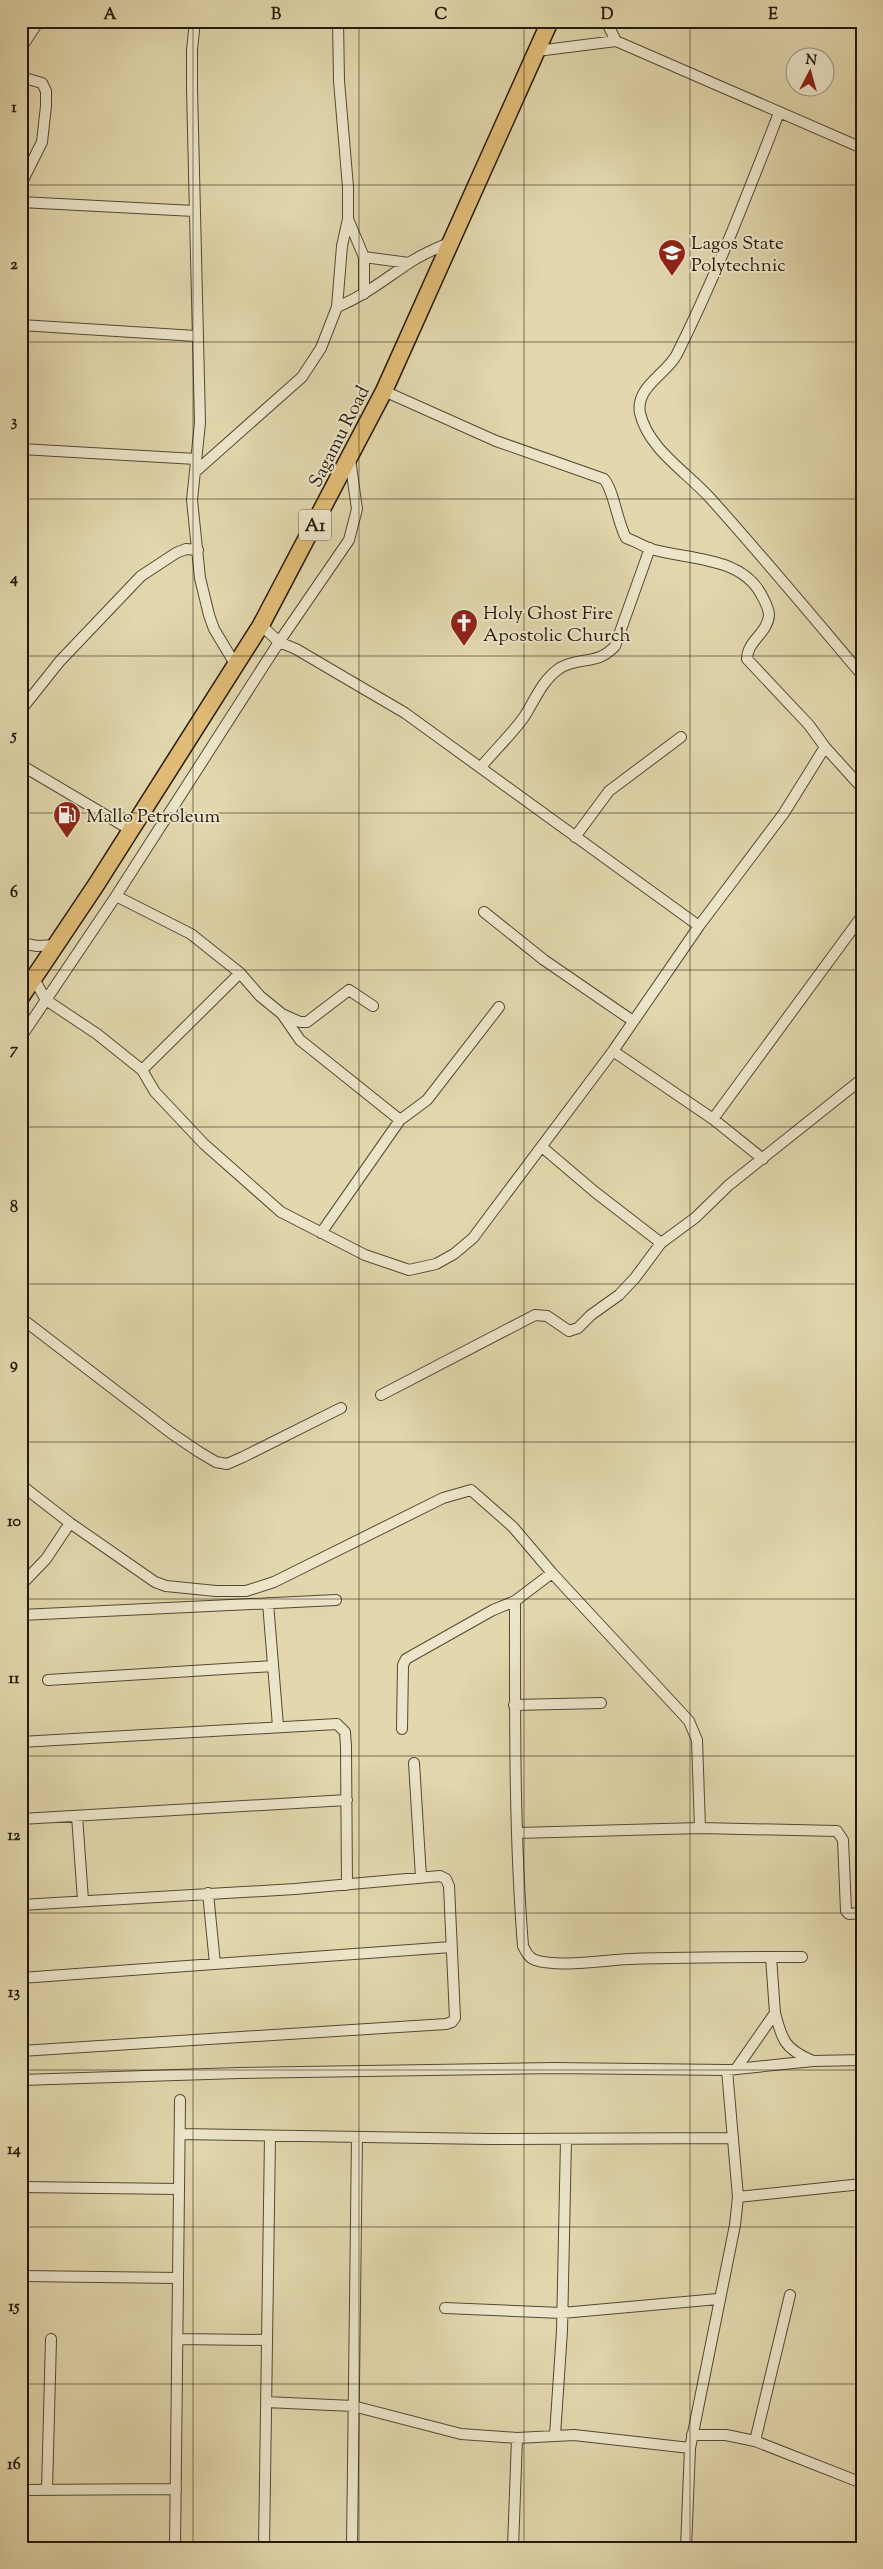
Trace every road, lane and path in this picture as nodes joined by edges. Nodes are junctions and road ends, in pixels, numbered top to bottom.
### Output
1 (39, 21) edge
2 (195, 21) edge
3 (338, 21) edge
4 (550, 21) edge
5 (606, 21) edge
6 (616, 41) junction
7 (21, 48) edge
8 (537, 50) junction
9 (21, 76) edge
10 (778, 113) junction
11 (862, 148) edge
12 (21, 184) edge
13 (21, 202) edge
14 (194, 211) junction
15 (348, 219) junction
16 (451, 242) junction
17 (364, 257) junction
18 (408, 263) junction
19 (364, 294) junction
20 (337, 307) junction
21 (21, 325) edge
22 (196, 336) junction
23 (384, 391) junction
24 (21, 448) edge
25 (196, 459) junction
26 (350, 459) junction
27 (195, 472) junction
28 (650, 548) junction
29 (198, 550) junction
30 (261, 626) junction
31 (279, 642) junction
32 (235, 664) junction
33 (862, 675) edge
34 (21, 710) edge
35 (681, 738) dead end
36 (825, 747) junction
37 (21, 765) edge
38 (481, 767) junction
39 (862, 788) edge
40 (130, 829) junction
41 (575, 837) junction
42 (116, 896) junction
43 (484, 912) dead end
44 (862, 916) edge
45 (699, 926) junction
46 (21, 943) edge
47 (56, 945) junction
48 (240, 973) junction
49 (34, 979) junction
50 (21, 998) edge
51 (46, 1000) junction
52 (373, 1006) dead end
53 (499, 1007) dead end
54 (282, 1014) junction
55 (633, 1022) junction
56 (21, 1037) edge
57 (613, 1051) junction
58 (142, 1070) junction
59 (862, 1079) edge
60 (400, 1120) junction
61 (713, 1120) junction
62 (542, 1147) junction
63 (762, 1160) junction
64 (321, 1233) junction
65 (661, 1243) junction
66 (21, 1318) edge
67 (381, 1395) dead end
68 (341, 1408) dead end
69 (21, 1485) edge
70 (70, 1523) junction
71 (552, 1573) junction
72 (21, 1585) edge
73 (336, 1600) dead end
74 (515, 1601) junction
75 (268, 1602) junction
76 (21, 1615) edge
77 (273, 1666) junction
78 (48, 1680) dead end
79 (601, 1703) dead end
80 (514, 1705) junction
81 (278, 1726) junction
82 (402, 1729) dead end
83 (21, 1742) edge
84 (414, 1763) dead end
85 (347, 1800) junction
86 (77, 1816) junction
87 (21, 1819) edge
88 (700, 1828) junction
89 (517, 1833) junction
90 (421, 1877) junction
91 (346, 1885) junction
92 (208, 1893) junction
93 (83, 1900) junction
94 (21, 1905) edge
95 (862, 1913) edge
96 (451, 1947) junction
97 (771, 1957) junction
98 (802, 1957) dead end
99 (215, 1964) junction
100 (21, 1978) edge
101 (775, 2013) junction
102 (21, 2051) edge
103 (862, 2060) edge
104 (813, 2061) junction
105 (731, 2069) junction
106 (21, 2080) edge
107 (180, 2100) dead end
108 (180, 2134) junction
109 (270, 2137) junction
110 (357, 2137) junction
111 (733, 2138) junction
112 (566, 2140) junction
113 (862, 2184) edge
114 (21, 2188) edge
115 (179, 2189) junction
116 (738, 2197) junction
117 (21, 2276) edge
118 (178, 2278) junction
119 (790, 2295) dead end
120 (718, 2299) junction
121 (445, 2308) dead end
122 (562, 2313) junction
123 (51, 2339) dead end
124 (177, 2339) junction
125 (267, 2340) junction
126 (266, 2402) junction
127 (354, 2406) junction
128 (555, 2435) junction
129 (692, 2435) junction
130 (517, 2438) junction
131 (755, 2441) junction
132 (690, 2448) junction
133 (862, 2483) edge
134 (176, 2489) junction
135 (21, 2490) edge
136 (47, 2490) junction
137 (175, 2548) edge
138 (264, 2548) edge
139 (352, 2548) edge
140 (514, 2548) edge
141 (686, 2548) edge

1 - 7 street
2 - 14 street
3 - 15 street
4 - 8 highway, Sagamu Road / A1
5 - 6 street
6 - 8 street
6 - 10 street
8 - 16 highway, Sagamu Road / A1
9 - 12 street
10 - 11 street
10 - 33 street
13 - 14 street
14 - 22 street
15 - 17 street
15 - 20 street
16 - 18 street
16 - 23 highway, Sagamu Road / A1
17 - 18 street
17 - 19 street
18 - 19 street
19 - 20 street
20 - 27 street
21 - 22 street
22 - 25 street
23 - 26 highway, Sagamu Road / A1
23 - 28 street
24 - 25 street
25 - 27 street
26 - 30 highway, Sagamu Road / A1
26 - 31 street
27 - 29 street
28 - 36 street
28 - 38 street
29 - 32 street
29 - 34 street
30 - 31 street
30 - 32 highway, Sagamu Road / A1
31 - 38 street
31 - 42 street
32 - 40 highway, Sagamu Road / A1
35 - 41 street
36 - 39 street
36 - 45 street
37 - 40 street
38 - 41 street
40 - 47 highway, Sagamu Road / A1
41 - 45 street
42 - 48 street
42 - 51 street
43 - 55 street
44 - 61 street
45 - 55 street
46 - 47 street
47 - 49 highway, Sagamu Road / A1
48 - 54 street
48 - 58 street
49 - 50 highway, Sagamu Road / A1
49 - 51 street
51 - 56 street
51 - 58 street
52 - 54 street
53 - 60 street
54 - 60 street
55 - 57 street
57 - 61 street
57 - 62 street
58 - 64 street
59 - 63 street
60 - 64 street
61 - 63 street
62 - 64 street
62 - 65 street
63 - 65 street
65 - 67 street
66 - 68 street
69 - 70 street
70 - 71 street
70 - 72 street
71 - 74 street
71 - 88 street
73 - 75 street
74 - 80 street
74 - 82 street
75 - 76 street
75 - 77 street
77 - 78 street
77 - 81 street
79 - 80 street
80 - 89 street
81 - 83 street
81 - 85 street
84 - 90 street
85 - 86 street
85 - 91 street
86 - 87 street
86 - 93 street
88 - 89 street
88 - 95 street
89 - 97 street
90 - 91 street
90 - 96 street
91 - 92 street
92 - 93 street
92 - 99 street
93 - 94 street
96 - 99 street
96 - 102 street
97 - 98 street
97 - 101 street
99 - 100 street
101 - 104 street
101 - 105 street
103 - 104 street
104 - 105 street
105 - 106 street
105 - 111 street
107 - 108 street
108 - 109 street
108 - 115 street
109 - 110 street
109 - 125 street
110 - 112 street
110 - 127 street
111 - 112 street
111 - 116 street
112 - 122 street
113 - 116 street
114 - 115 street
115 - 118 street
116 - 120 street
117 - 118 street
118 - 124 street
119 - 131 street
120 - 122 street
120 - 129 street
121 - 122 street
122 - 128 street
123 - 136 street
124 - 125 street
124 - 134 street
125 - 126 street
126 - 127 street
126 - 138 street
127 - 130 street
127 - 139 street
128 - 130 street
128 - 132 street
129 - 131 street
129 - 132 street
130 - 140 street
131 - 133 street
132 - 141 street
134 - 136 street
134 - 137 street
135 - 136 street

